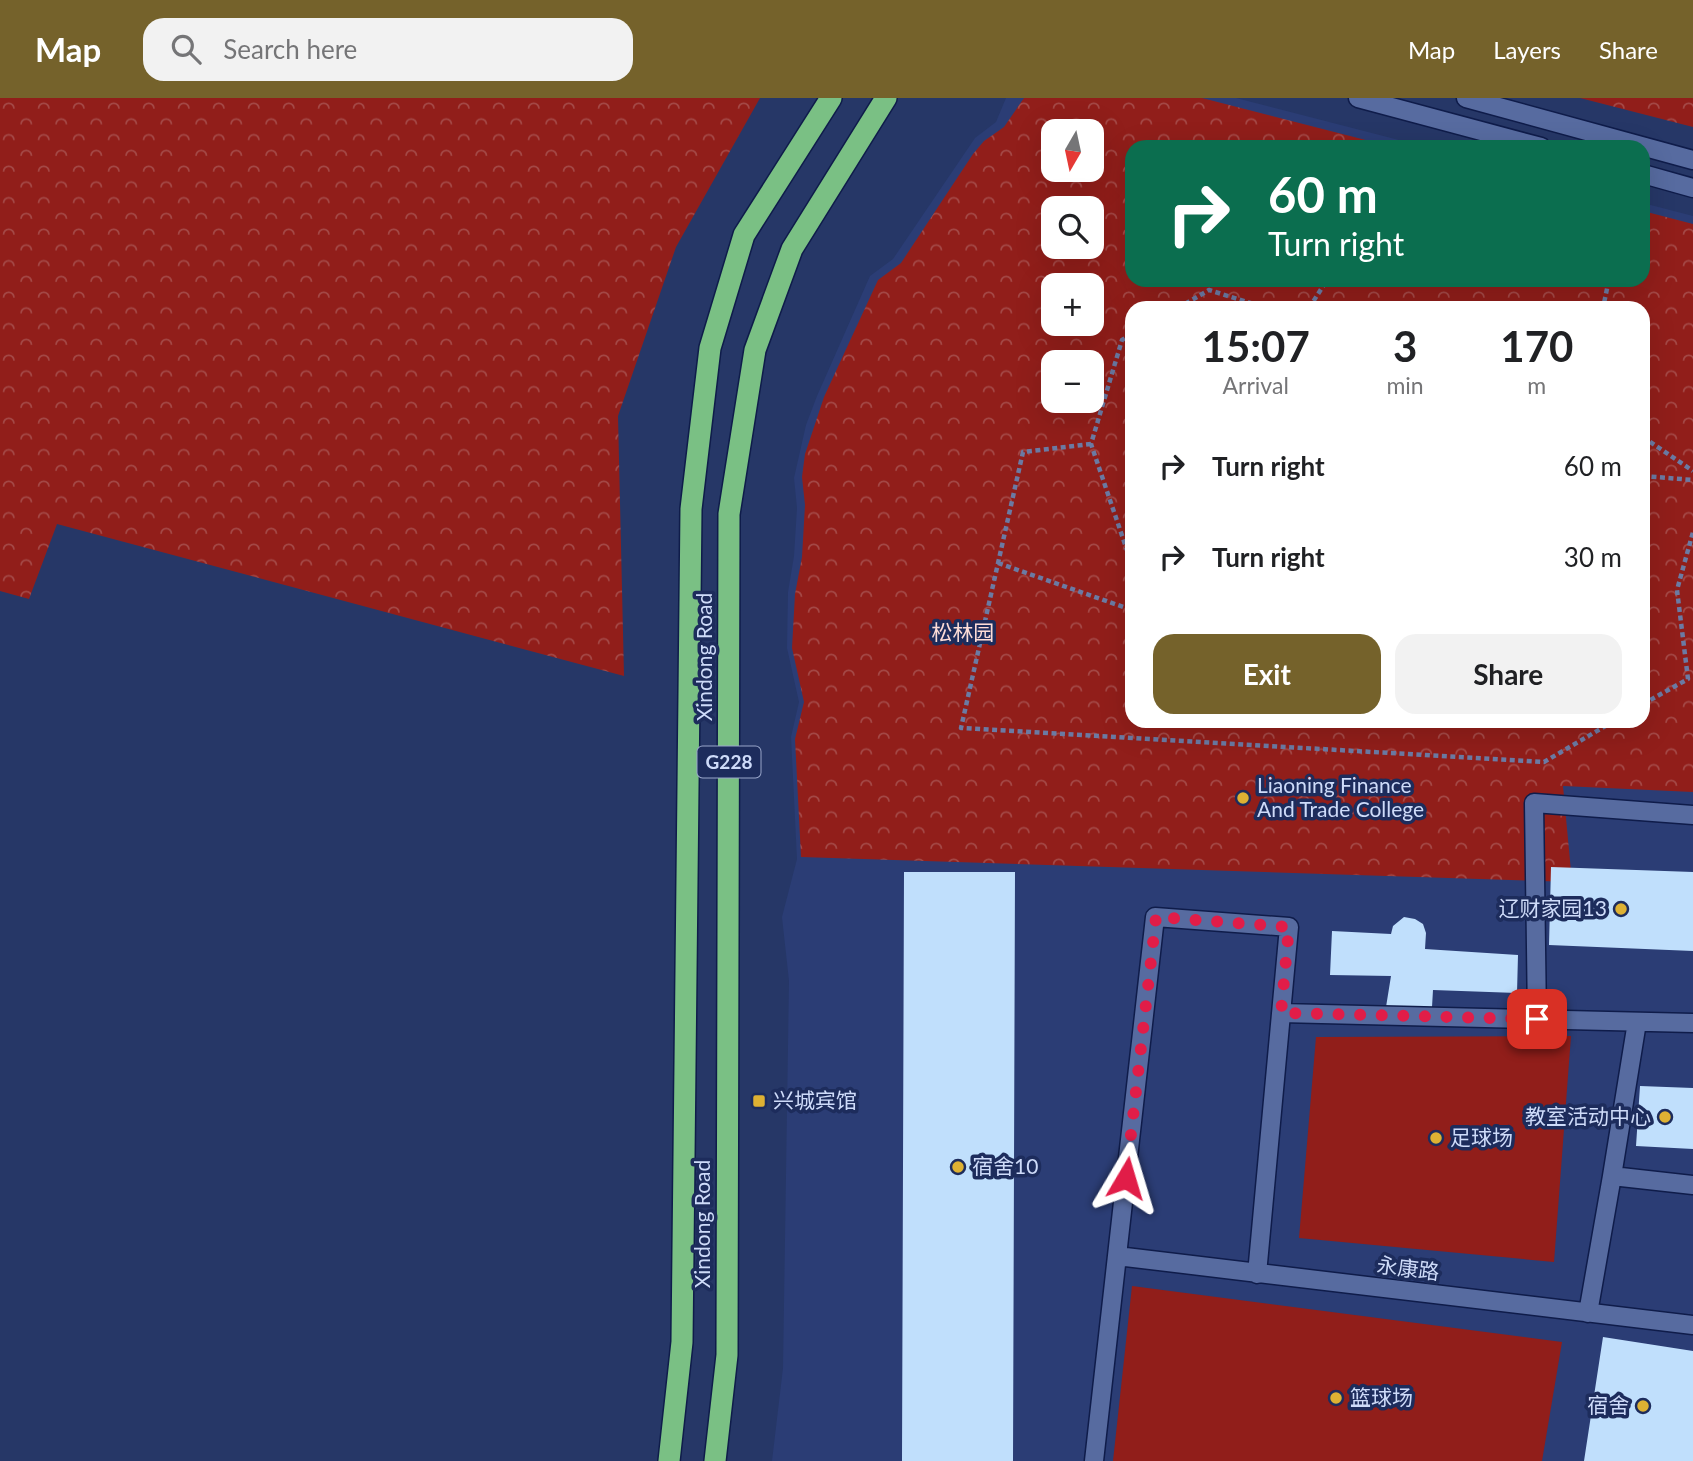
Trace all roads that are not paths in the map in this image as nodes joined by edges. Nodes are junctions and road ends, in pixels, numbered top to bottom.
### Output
1 (831, 98) edge
2 (886, 98) edge
3 (1358, 98) edge
4 (1466, 98) edge
5 (1515, 140) edge
6 (1620, 140) edge
7 (1650, 148) edge
8 (1693, 160) edge
9 (1650, 176) edge
10 (1693, 188) edge
11 (1693, 815) edge
12 (1281, 1013) junction
13 (1537, 1019) junction
14 (1637, 1022) junction
15 (1693, 1023) edge
16 (1612, 1176) junction
17 (1693, 1185) edge
18 (1117, 1256) junction
19 (1257, 1274) junction
20 (1588, 1313) junction
21 (1693, 1325) edge
22 (669, 1461) edge
23 (715, 1461) edge
24 (1094, 1461) edge

1 - 22 highway, Xindong Road / G228
2 - 23 highway, Xindong Road / G228
3 - 5 street
4 - 6 street
7 - 8 street
9 - 10 street
11 - 13 street
12 - 13 street
12 - 18 street
12 - 19 street
13 - 14 street
14 - 15 street
14 - 16 street
16 - 17 street
16 - 20 street
18 - 19 street, 永康路
18 - 24 street
19 - 20 street, 永康路
20 - 21 street, 永康路

